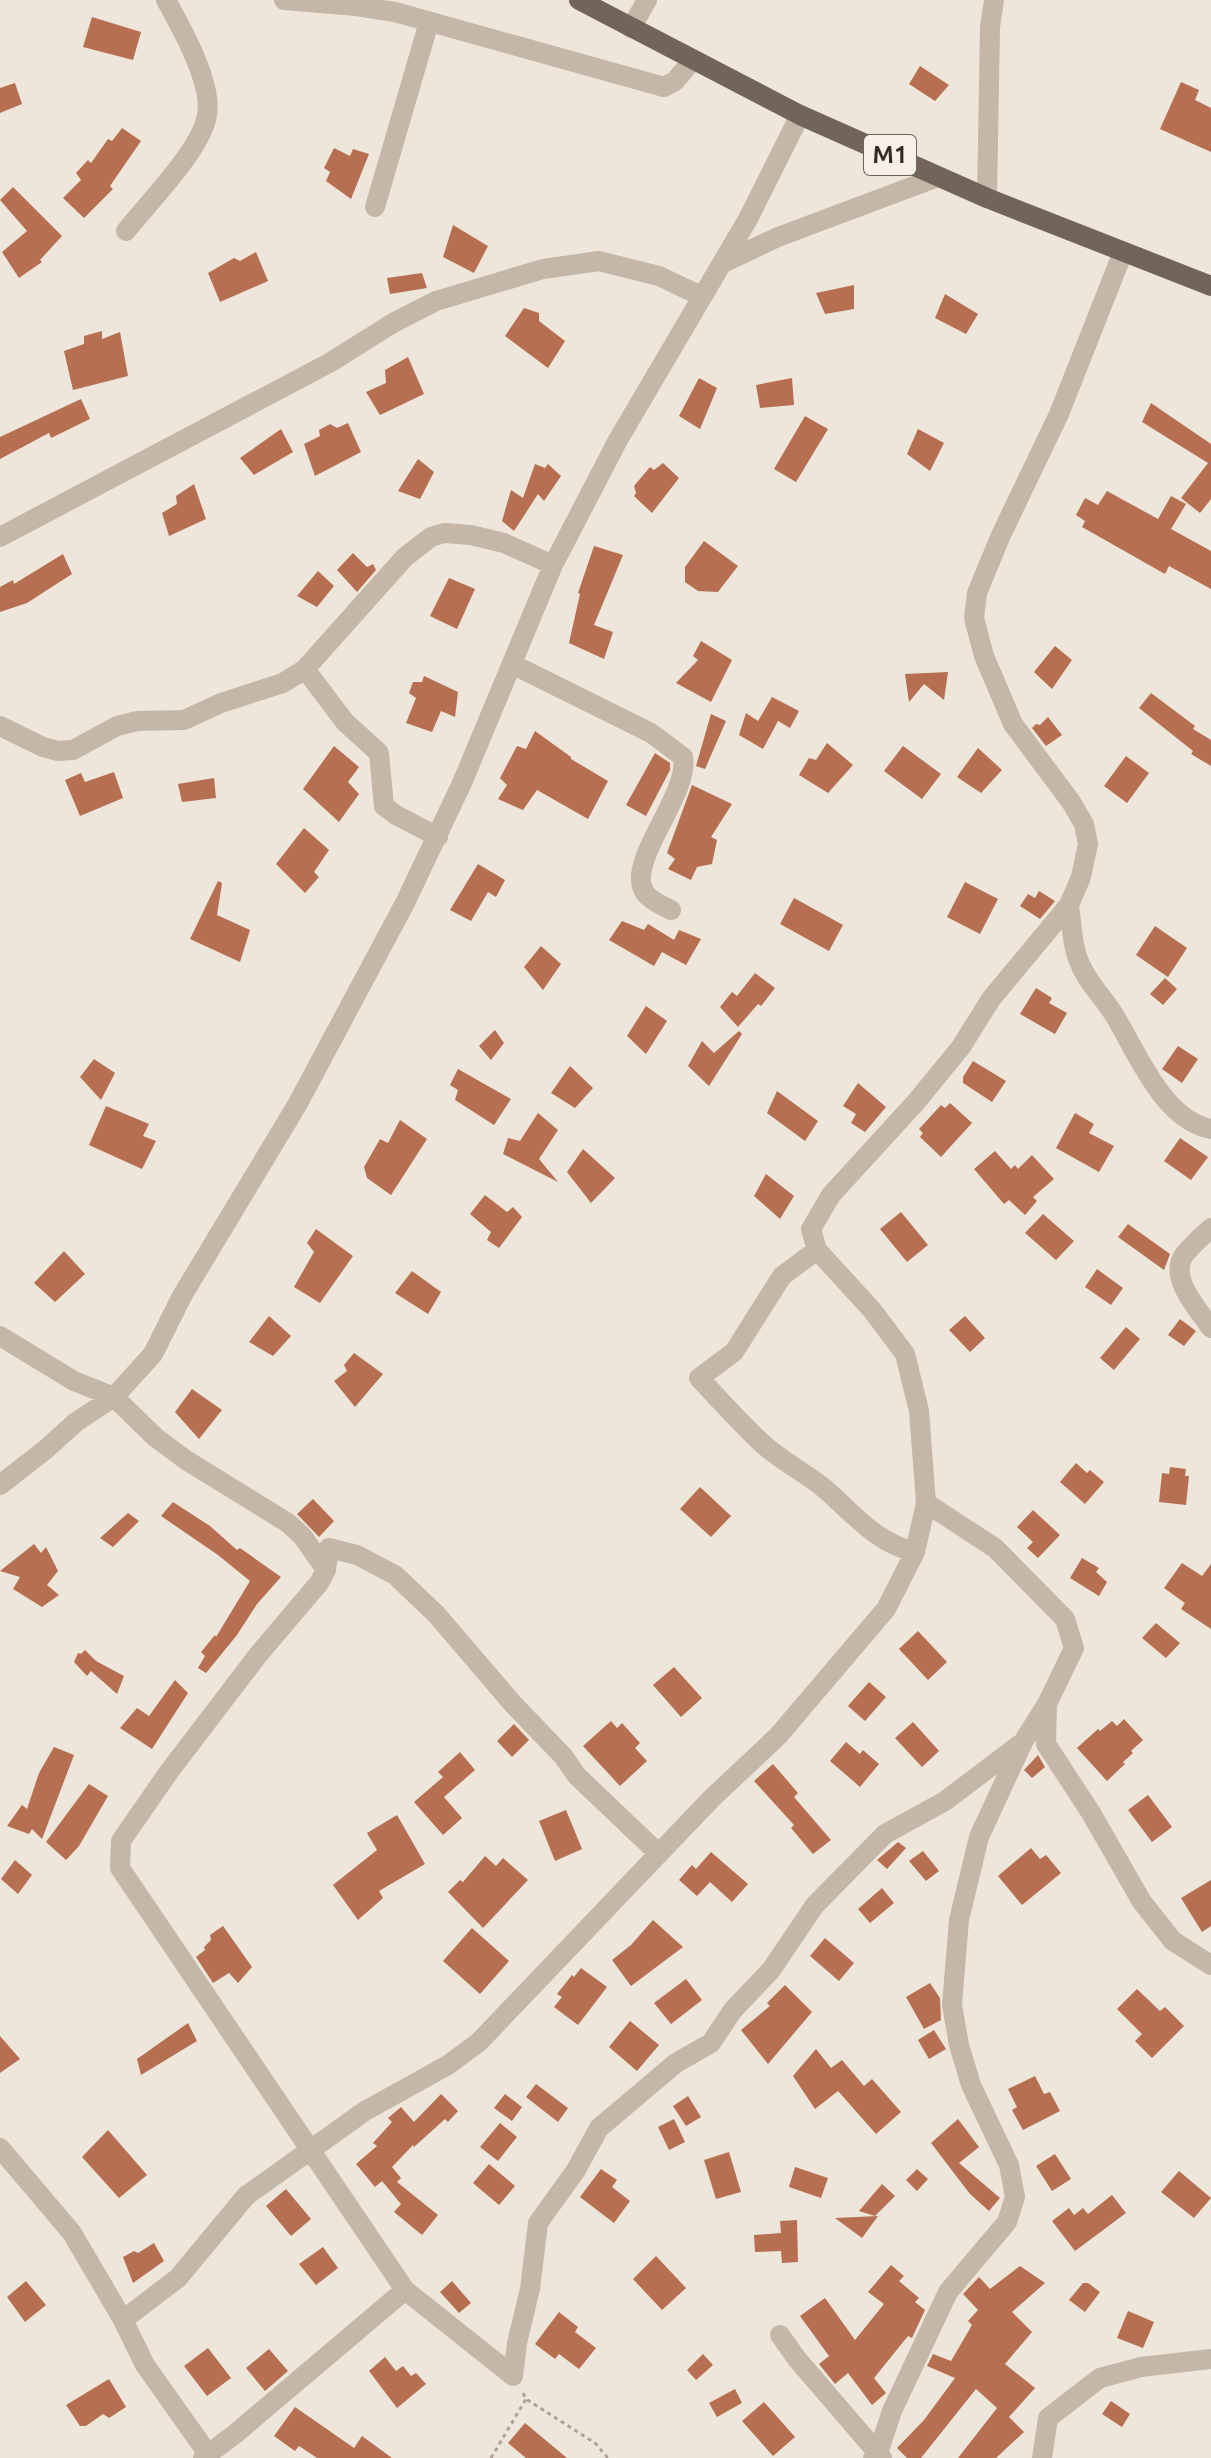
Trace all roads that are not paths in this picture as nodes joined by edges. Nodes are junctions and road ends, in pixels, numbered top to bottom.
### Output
1 (166, 0) edge
2 (284, 0) edge
3 (579, 0) edge
4 (647, 0) edge
5 (994, 0) edge
6 (429, 22) junction
7 (631, 28) junction
8 (693, 60) junction
9 (800, 115) junction
10 (938, 177) junction
11 (987, 198) junction
12 (375, 207) dead end
13 (126, 231) dead end
14 (1123, 252) junction
15 (723, 263) junction
16 (1211, 286) edge
17 (701, 296) junction
18 (0, 537) edge
19 (553, 565) junction
20 (512, 664) junction
21 (305, 669) junction
22 (0, 726) edge
23 (438, 837) junction
24 (1069, 905) junction
25 (671, 910) dead end
26 (1210, 1131) edge
27 (1211, 1228) edge
28 (817, 1250) junction
29 (1211, 1328) edge
30 (0, 1336) edge
31 (114, 1397) junction
32 (0, 1485) edge
33 (926, 1503) junction
34 (303, 1537) junction
35 (329, 1548) junction
36 (915, 1552) junction
37 (326, 1570) junction
38 (1047, 1704) junction
39 (1023, 1742) junction
40 (659, 1854) junction
41 (1211, 1965) edge
42 (0, 2148) edge
43 (311, 2152) junction
44 (405, 2290) junction
45 (123, 2320) junction
46 (780, 2335) dead end
47 (1211, 2359) edge
48 (205, 2456) edge
49 (877, 2456) edge
50 (1042, 2458) edge

1 - 13 street
2 - 6 street
3 - 7 main road, M1
4 - 7 street
5 - 11 street
6 - 8 street
6 - 12 street
7 - 8 main road, M1
8 - 9 main road, M1
9 - 10 main road, M1
9 - 15 street
10 - 11 main road, M1
10 - 15 street
11 - 14 main road, M1
14 - 16 main road, M1
14 - 24 street
15 - 17 street
17 - 18 street
17 - 19 street
19 - 20 street
19 - 21 street
20 - 23 street
20 - 25 street
21 - 22 street
21 - 23 street
23 - 31 street
24 - 26 street
24 - 28 street
27 - 29 street
28 - 33 street
28 - 36 street
30 - 31 street
31 - 32 street
31 - 34 street
33 - 36 street
33 - 38 street
34 - 35 street
34 - 37 street
35 - 37 street
35 - 40 street
36 - 40 street
37 - 43 street
38 - 39 street
38 - 41 street
39 - 44 street
39 - 49 street
40 - 43 street
42 - 45 street
43 - 44 street
43 - 45 street
44 - 48 street
45 - 48 street
46 - 49 street
47 - 50 street

